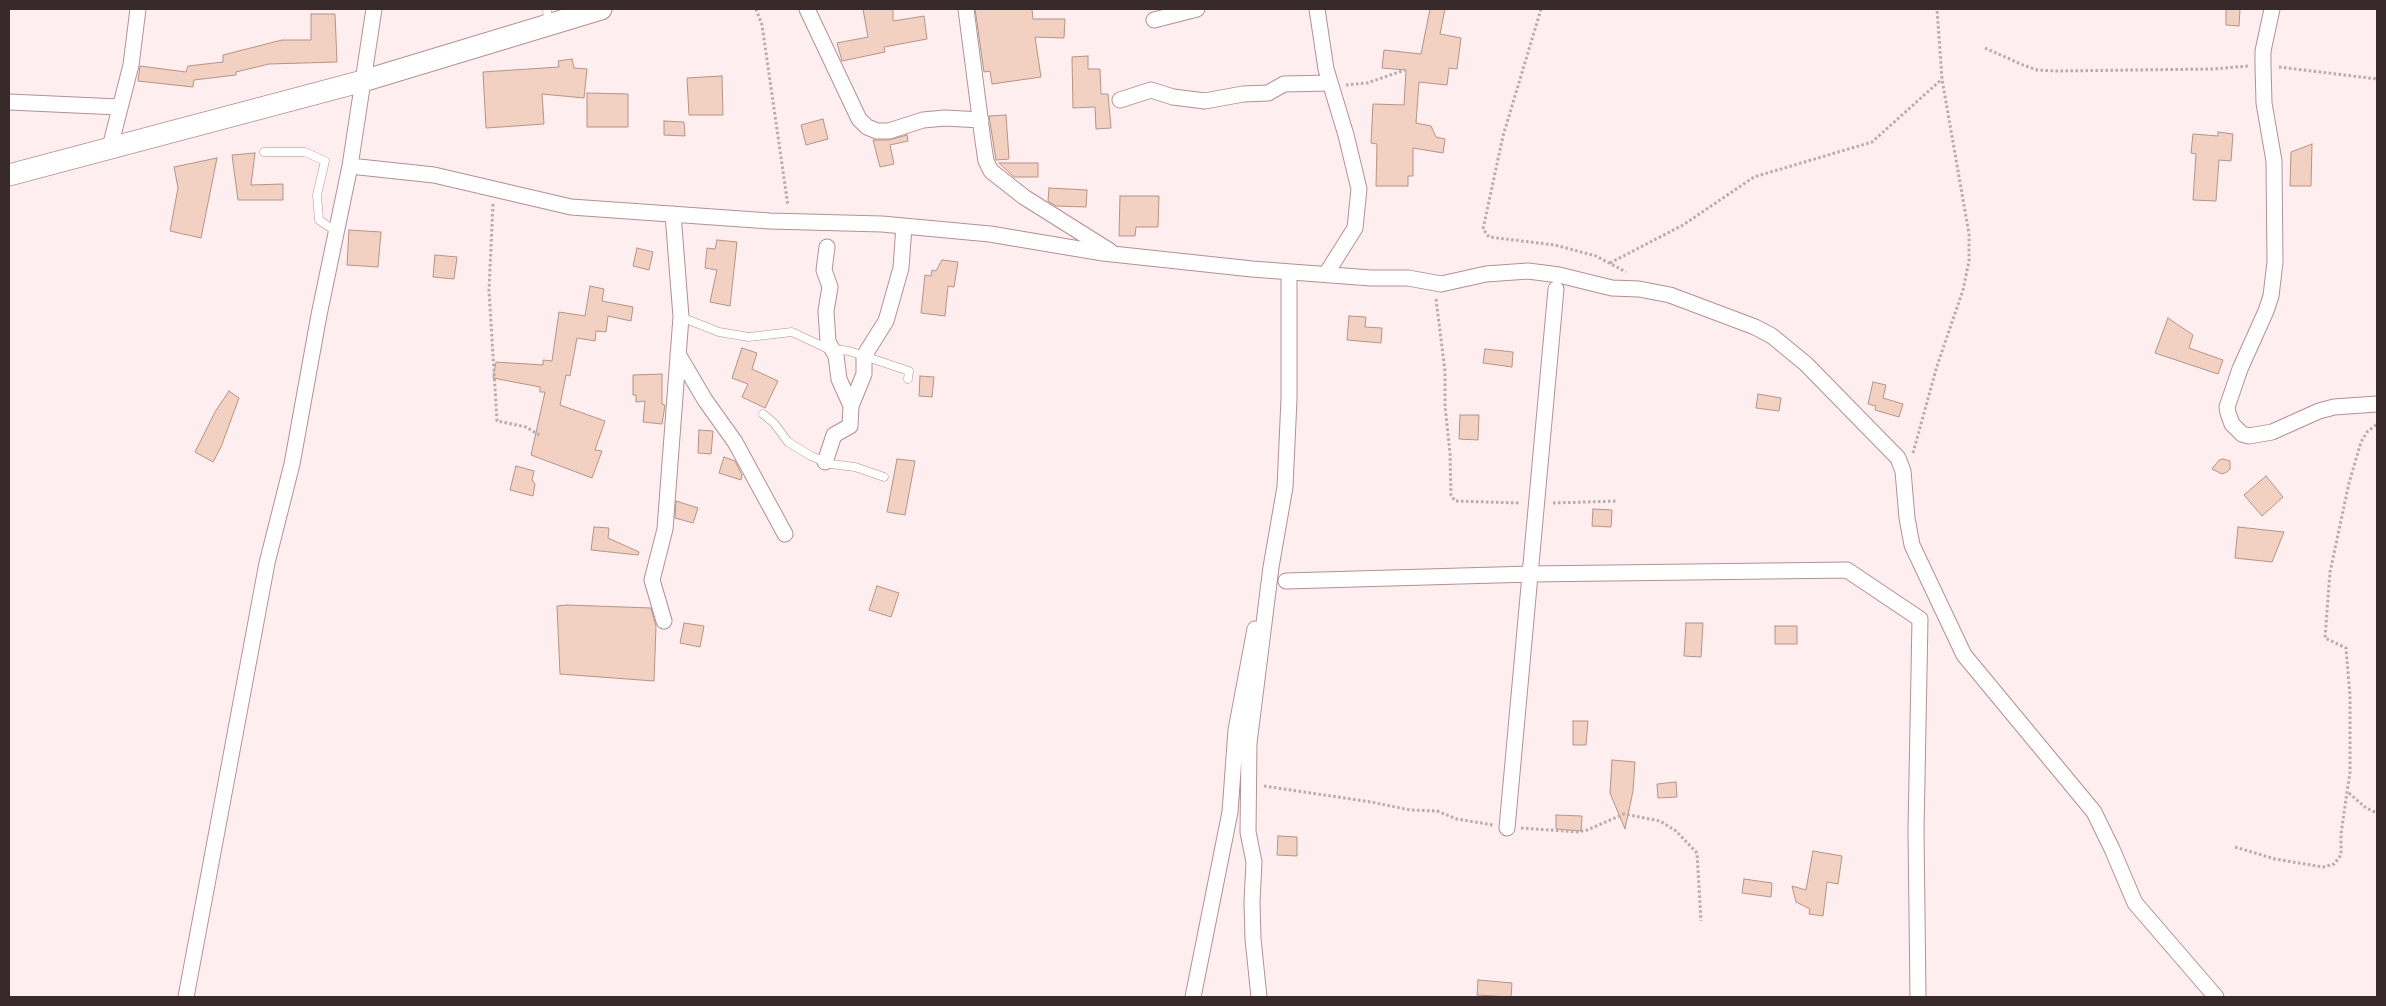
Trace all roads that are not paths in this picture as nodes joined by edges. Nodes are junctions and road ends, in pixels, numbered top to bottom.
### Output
1 (138, 9) edge
2 (374, 9) edge
3 (601, 9) edge
4 (806, 9) edge
5 (966, 9) edge
6 (1197, 9) edge
7 (1316, 9) edge
8 (2272, 9) edge
9 (548, 17) edge
10 (1154, 20) dead end
11 (363, 81) junction
12 (1330, 84) junction
13 (1120, 100) dead end
14 (9, 102) edge
15 (119, 107) junction
16 (982, 120) junction
17 (110, 148) junction
18 (264, 152) dead end
19 (350, 166) junction
20 (9, 175) edge
21 (672, 214) junction
22 (904, 226) junction
23 (337, 232) junction
24 (827, 247) dead end
25 (1116, 255) junction
26 (1289, 272) junction
27 (1326, 274) junction
28 (1556, 289) dead end
29 (681, 317) junction
30 (832, 349) junction
31 (678, 354) junction
32 (864, 356) junction
33 (908, 379) dead end
34 (2377, 404) edge
35 (852, 406) junction
36 (763, 414) dead end
37 (825, 462) junction
38 (884, 477) dead end
39 (784, 534) dead end
40 (1270, 566) junction
41 (1530, 574) junction
42 (1286, 581) dead end
43 (664, 620) dead end
44 (1507, 828) dead end
45 (186, 997) edge
46 (1193, 997) edge
47 (1259, 997) edge
48 (1918, 997) edge
49 (2216, 997) edge

1 - 15 street
2 - 11 street
3 - 9 street
4 - 16 street
5 - 16 street
6 - 10 street
7 - 12 street
8 - 34 street
9 - 11 street
11 - 17 street
11 - 19 street
12 - 13 street
12 - 27 street
14 - 15 street
15 - 17 street
16 - 25 street
17 - 20 street
18 - 23 lane
19 - 21 street
19 - 23 street
21 - 22 street
21 - 29 street
22 - 25 street
22 - 32 street
23 - 45 street
24 - 30 street
25 - 26 street
26 - 27 street
26 - 40 street
27 - 49 street
28 - 41 street
29 - 30 lane
29 - 31 street
30 - 32 lane
30 - 35 street
31 - 39 street
31 - 43 street
32 - 33 lane
32 - 35 street
35 - 37 street
36 - 37 lane
37 - 38 lane
40 - 46 street
40 - 47 street
41 - 42 street
41 - 44 street
41 - 48 street

